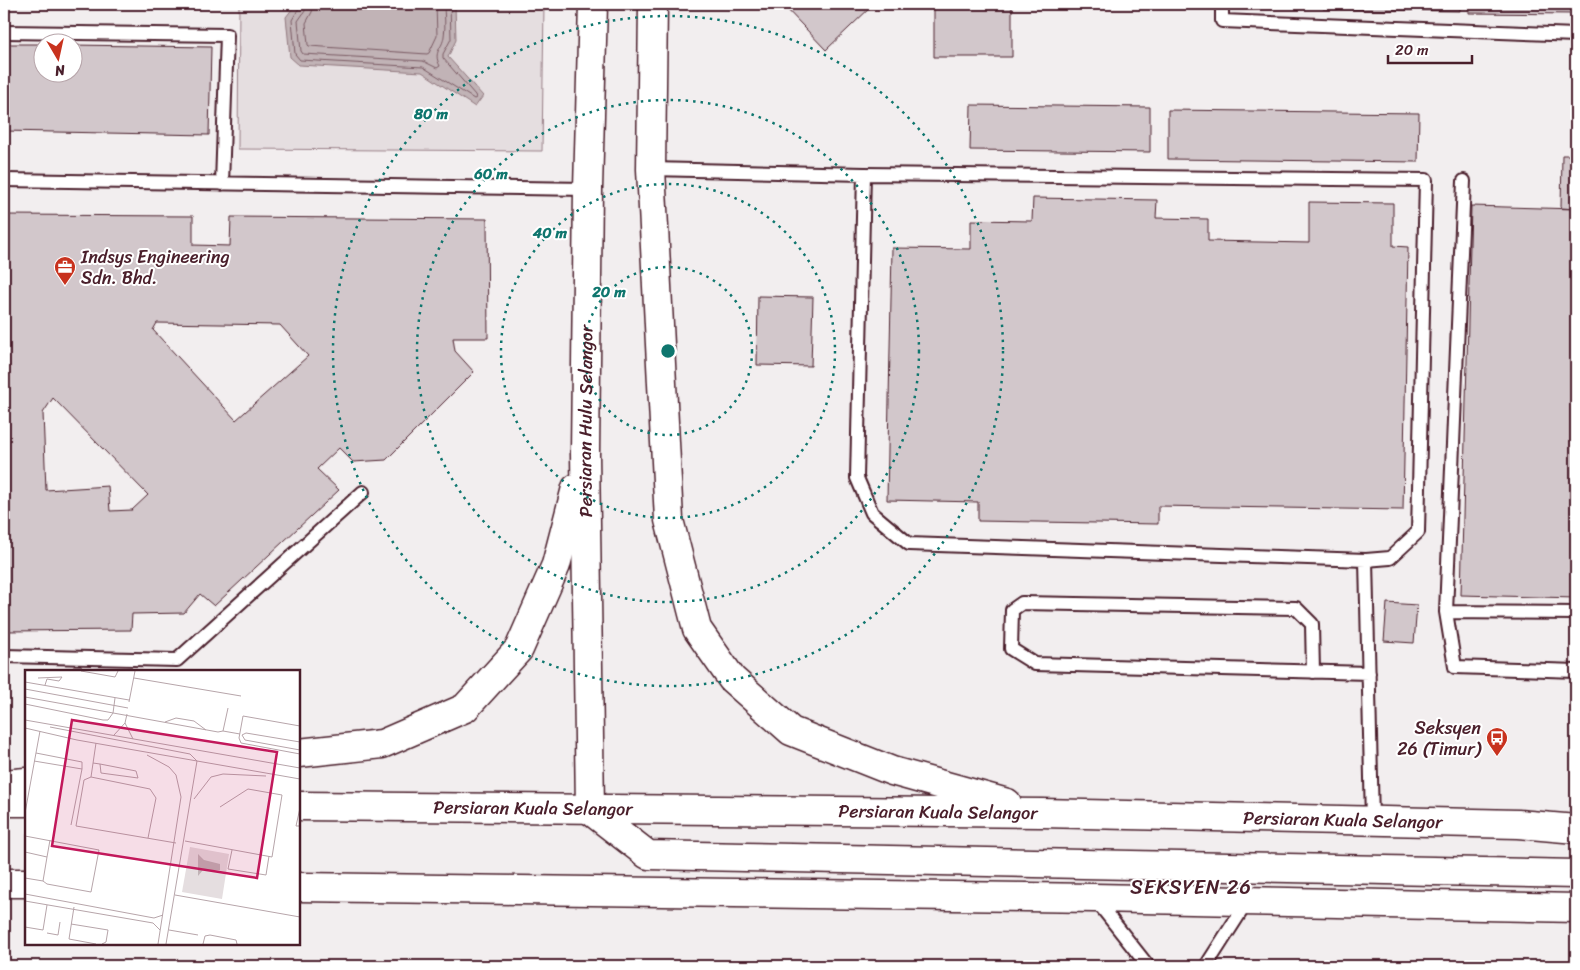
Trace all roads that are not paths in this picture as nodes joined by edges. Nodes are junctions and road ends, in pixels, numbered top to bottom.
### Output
1 (593, 4) edge
2 (653, 4) edge
3 (1222, 4) edge
4 (4, 32) edge
5 (1576, 35) edge
6 (652, 169) junction
7 (864, 174) junction
8 (4, 180) edge
9 (1464, 181) dead end
10 (222, 184) junction
11 (588, 190) junction
12 (585, 453) junction
13 (362, 492) dead end
14 (1366, 560) junction
15 (1446, 612) junction
16 (1576, 613) edge
17 (4, 656) edge
18 (1576, 671) edge
19 (1313, 672) junction
20 (1369, 673) junction
21 (300, 753) edge
22 (25, 782) edge
23 (4, 784) edge
24 (4, 802) edge
25 (25, 802) edge
26 (300, 806) edge
27 (590, 810) junction
28 (1042, 813) junction
29 (1372, 821) junction
30 (1576, 829) edge
31 (1576, 874) edge
32 (4, 883) edge
33 (25, 883) edge
34 (300, 887) edge
35 (1094, 898) junction
36 (1247, 902) junction
37 (1576, 908) edge
38 (1148, 966) edge
39 (1206, 966) edge

1 - 11 main road, Persiaran Hulu Selangor
2 - 6 main road
3 - 5 lane
4 - 10 lane
6 - 7 lane
6 - 28 main road
7 - 14 lane
7 - 14 lane
8 - 10 lane
9 - 15 lane
10 - 11 lane
11 - 12 main road, Persiaran Hulu Selangor
12 - 21 main road
12 - 27 main road, Persiaran Hulu Selangor
13 - 17 lane
14 - 20 lane
15 - 16 lane
15 - 18 lane
19 - 19 lane
19 - 20 lane
20 - 29 lane
22 - 23 main road
24 - 25 main road
26 - 27 main road, Persiaran Kuala Selangor
27 - 28 main road, Persiaran Kuala Selangor
27 - 31 main road
28 - 29 main road, Persiaran Kuala Selangor
29 - 30 main road, Persiaran Kuala Selangor
32 - 33 main road
34 - 35 main road
35 - 36 main road
35 - 38 lane
36 - 37 main road
36 - 39 lane

